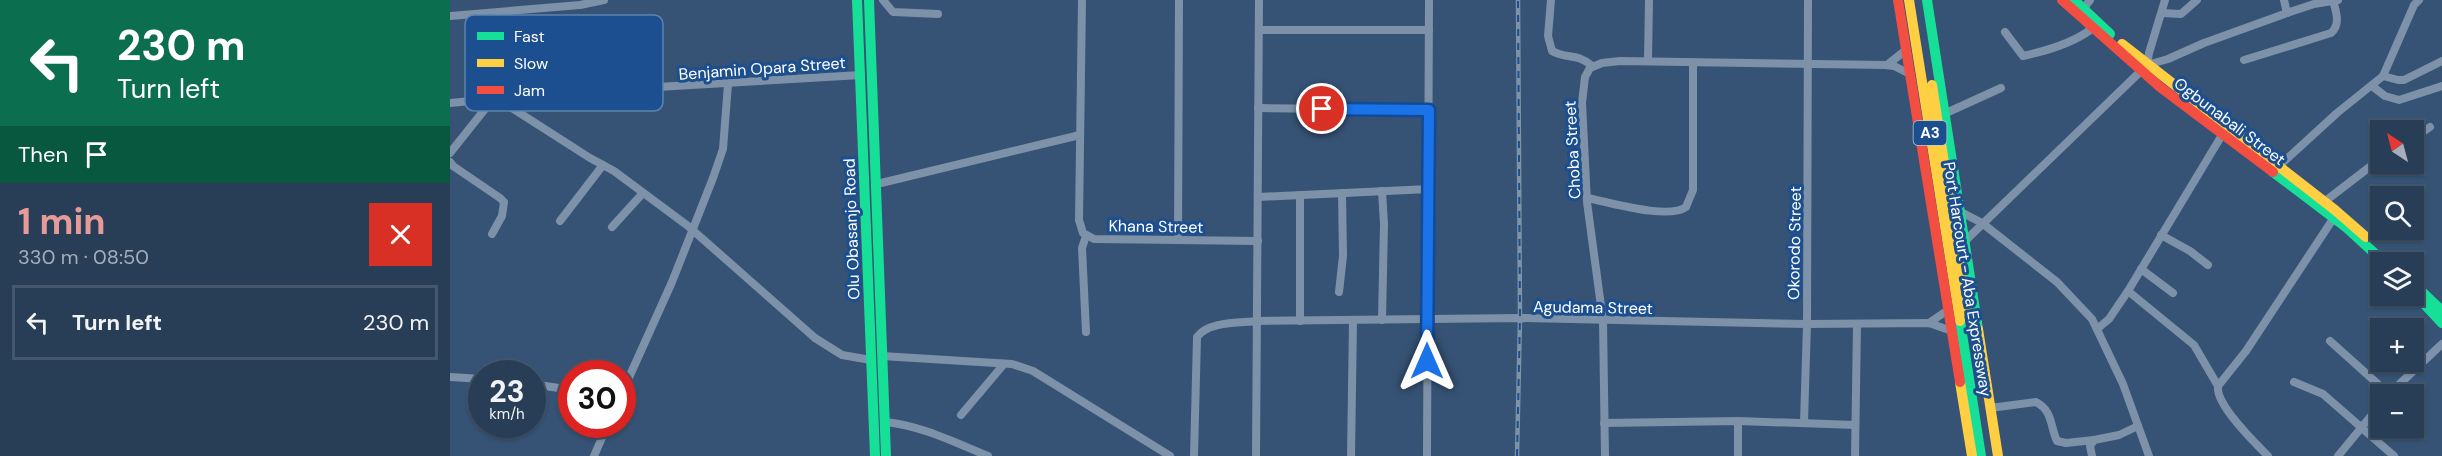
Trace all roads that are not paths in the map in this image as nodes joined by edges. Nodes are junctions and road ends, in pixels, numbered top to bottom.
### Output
1 (604, 0) edge
2 (857, 0) edge
3 (869, 0) edge
4 (883, 0) edge
5 (1082, 0) edge
6 (1179, 0) edge
7 (1259, 0) edge
8 (1429, 0) edge
9 (1551, 0) edge
10 (1649, 0) edge
11 (1808, 0) edge
12 (1898, 0) edge
13 (1909, 0) edge
14 (1918, 0) edge
15 (1927, 0) edge
16 (2062, 0) edge
17 (2074, 0) edge
18 (2165, 0) edge
19 (2197, 0) edge
20 (2284, 0) edge
21 (2333, 0) edge
22 (2338, 0) edge
23 (2419, 0) edge
24 (2087, 4) edge
25 (2162, 13) junction
26 (2287, 13) junction
27 (938, 14) dead end
28 (450, 16) edge
29 (2093, 28) junction
30 (1259, 30) junction
31 (1429, 30) junction
32 (2005, 32) dead end
33 (1906, 50) junction
34 (2244, 60) dead end
35 (2442, 61) edge
36 (1648, 62) junction
37 (1693, 63) junction
38 (1809, 65) junction
39 (1886, 65) junction
40 (1593, 66) junction
41 (2144, 68) junction
42 (1910, 74) junction
43 (861, 75) junction
44 (2383, 76) junction
45 (728, 84) junction
46 (2372, 86) junction
47 (663, 88) edge
48 (2001, 88) dead end
49 (2441, 88) edge
50 (465, 102) edge
51 (450, 103) edge
52 (1258, 108) junction
53 (1429, 110) junction
54 (485, 111) edge
55 (515, 111) edge
56 (1946, 113) junction
57 (2430, 127) dead end
58 (2424, 131) edge
59 (1080, 135) junction
60 (2222, 135) junction
61 (450, 153) edge
62 (450, 162) edge
63 (603, 165) junction
64 (2279, 166) junction
65 (2370, 167) edge
66 (877, 184) junction
67 (1430, 189) junction
68 (1382, 191) junction
69 (643, 193) junction
70 (1342, 193) junction
71 (1300, 195) junction
72 (1258, 197) junction
73 (1587, 198) junction
74 (2324, 202) junction
75 (1961, 212) junction
76 (2333, 219) junction
77 (560, 221) dead end
78 (1982, 224) junction
79 (612, 227) dead end
80 (693, 231) junction
81 (492, 234) dead end
82 (2161, 235) junction
83 (1086, 236) junction
84 (1178, 240) junction
85 (1966, 240) junction
86 (1257, 241) junction
87 (2372, 252) edge
88 (2381, 252) edge
89 (1955, 264) junction
90 (2208, 265) dead end
91 (2141, 269) junction
92 (2128, 291) junction
93 (1338, 292) dead end
94 (2173, 293) dead end
95 (2424, 294) edge
96 (2424, 304) edge
97 (1948, 310) junction
98 (2442, 311) edge
99 (1382, 320) junction
100 (1428, 320) junction
101 (1257, 321) junction
102 (1300, 321) junction
103 (1353, 321) junction
104 (1602, 321) junction
105 (1929, 323) junction
106 (2442, 323) edge
107 (1807, 324) junction
108 (1857, 324) junction
109 (2097, 329) junction
110 (1952, 331) junction
111 (1086, 332) dead end
112 (2330, 341) dead end
113 (2442, 344) edge
114 (877, 358) junction
115 (636, 361) edge
116 (1004, 364) junction
117 (450, 376) edge
118 (468, 378) edge
119 (2294, 382) dead end
120 (2378, 384) edge
121 (2400, 384) edge
122 (2218, 386) junction
123 (1990, 408) junction
124 (961, 415) dead end
125 (2370, 417) edge
126 (1738, 421) junction
127 (885, 422) junction
128 (1804, 422) junction
129 (1605, 423) junction
130 (1855, 424) junction
131 (2138, 426) junction
132 (2361, 428) junction
133 (602, 438) edge
134 (2094, 440) junction
135 (594, 456) edge
136 (875, 456) edge
137 (886, 456) edge
138 (988, 456) edge
139 (1170, 456) edge
140 (1194, 456) edge
141 (1256, 456) edge
142 (1352, 456) edge
143 (1427, 456) edge
144 (1605, 456) edge
145 (1738, 456) edge
146 (1855, 456) edge
147 (1972, 456) edge
148 (1981, 456) edge
149 (1990, 456) edge
150 (1998, 456) edge
151 (2092, 456) edge
152 (2149, 456) edge
153 (2268, 456) edge
154 (2338, 456) edge
155 (2394, 456) edge

1 - 28 street
2 - 43 main road, Olu Obasanjo Road
3 - 66 main road, Olu Obasanjo Road
4 - 27 street
5 - 59 street, Khana Street
6 - 84 street
7 - 30 street
8 - 31 street
9 - 40 street
10 - 36 street
11 - 38 street, Okorodo Street
12 - 33 main road
13 - 89 main road, Port Harcourt - Aba Expressway / A3
14 - 89 main road, Port Harcourt - Aba Expressway / A3
15 - 56 main road
16 - 29 main road, Ogbunabali Street
17 - 24 main road, Ogbunabali Street
18 - 25 street
19 - 25 street
20 - 26 street
21 - 22 street
21 - 26 street
21 - 34 street
23 - 44 street
24 - 41 main road, Ogbunabali Street
25 - 41 street
26 - 41 street
29 - 32 street
29 - 41 main road, Ogbunabali Street
30 - 31 street
30 - 52 street
31 - 53 street
33 - 39 street
33 - 42 main road
35 - 44 street
36 - 37 street
36 - 40 street
37 - 38 street
37 - 73 street
38 - 39 street
38 - 107 street, Okorodo Street
39 - 42 street
40 - 73 street, Choba Street
41 - 60 main road, Ogbunabali Street
41 - 64 main road, Ogbunabali Street
41 - 78 street
42 - 97 main road
43 - 45 street, Benjamin Opara Street
43 - 114 main road, Olu Obasanjo Road
44 - 46 street
45 - 47 street, Benjamin Opara Street
45 - 80 street
46 - 49 street
46 - 64 street
48 - 56 street
50 - 51 street, Benjamin Opara Street
52 - 53 street
52 - 72 street
53 - 67 street
54 - 61 street
55 - 63 street
56 - 75 main road
57 - 58 street
59 - 66 street
59 - 83 street, Khana Street
60 - 76 main road, Ogbunabali Street
60 - 82 street
62 - 81 street
63 - 69 street
63 - 77 street
64 - 74 main road, Ogbunabali Street
65 - 74 street
66 - 114 main road, Olu Obasanjo Road
67 - 68 street
67 - 100 street
68 - 70 street
68 - 99 street
69 - 79 street
69 - 80 street
70 - 71 street
70 - 93 street
71 - 72 street
71 - 102 street
72 - 86 street
73 - 104 street, Choba Street
74 - 88 main road, Ogbunabali Street
75 - 78 street
75 - 85 main road
76 - 87 main road, Ogbunabali Street
76 - 122 street
78 - 85 street
78 - 109 street
80 - 114 street
80 - 115 street
82 - 90 street
82 - 91 street
83 - 84 street, Khana Street
83 - 111 street
84 - 86 street, Khana Street
85 - 123 main road
86 - 101 street
89 - 148 main road, Port Harcourt - Aba Expressway / A3
89 - 149 main road, Port Harcourt - Aba Expressway / A3
91 - 92 street
91 - 94 street
92 - 109 street
92 - 122 street
95 - 98 main road
96 - 106 main road
97 - 105 street
97 - 110 main road
99 - 100 street, Agudama Street
99 - 103 street, Agudama Street
100 - 104 street, Agudama Street
100 - 143 street
101 - 102 street, Agudama Street
101 - 140 street, Agudama Street
101 - 141 street
102 - 103 street, Agudama Street
103 - 142 street
104 - 107 street, Agudama Street
104 - 129 street, Choba Street
105 - 108 street, Agudama Street
105 - 110 street
107 - 108 street, Agudama Street
107 - 128 street, Okorodo Street
108 - 130 street
109 - 131 street
110 - 147 main road
112 - 120 street
113 - 121 street
114 - 116 street
114 - 127 main road, Olu Obasanjo Road
114 - 136 main road, Olu Obasanjo Road
116 - 124 street
116 - 139 street
117 - 118 street
119 - 132 street
122 - 153 street
123 - 134 street
123 - 150 main road
125 - 132 street
126 - 128 street
126 - 129 street
126 - 145 street
127 - 137 main road, Olu Obasanjo Road
127 - 138 street
128 - 130 street
129 - 144 street, Choba Street
130 - 146 street
131 - 134 street
131 - 152 street
132 - 154 street
132 - 155 street
133 - 135 street
134 - 151 street

